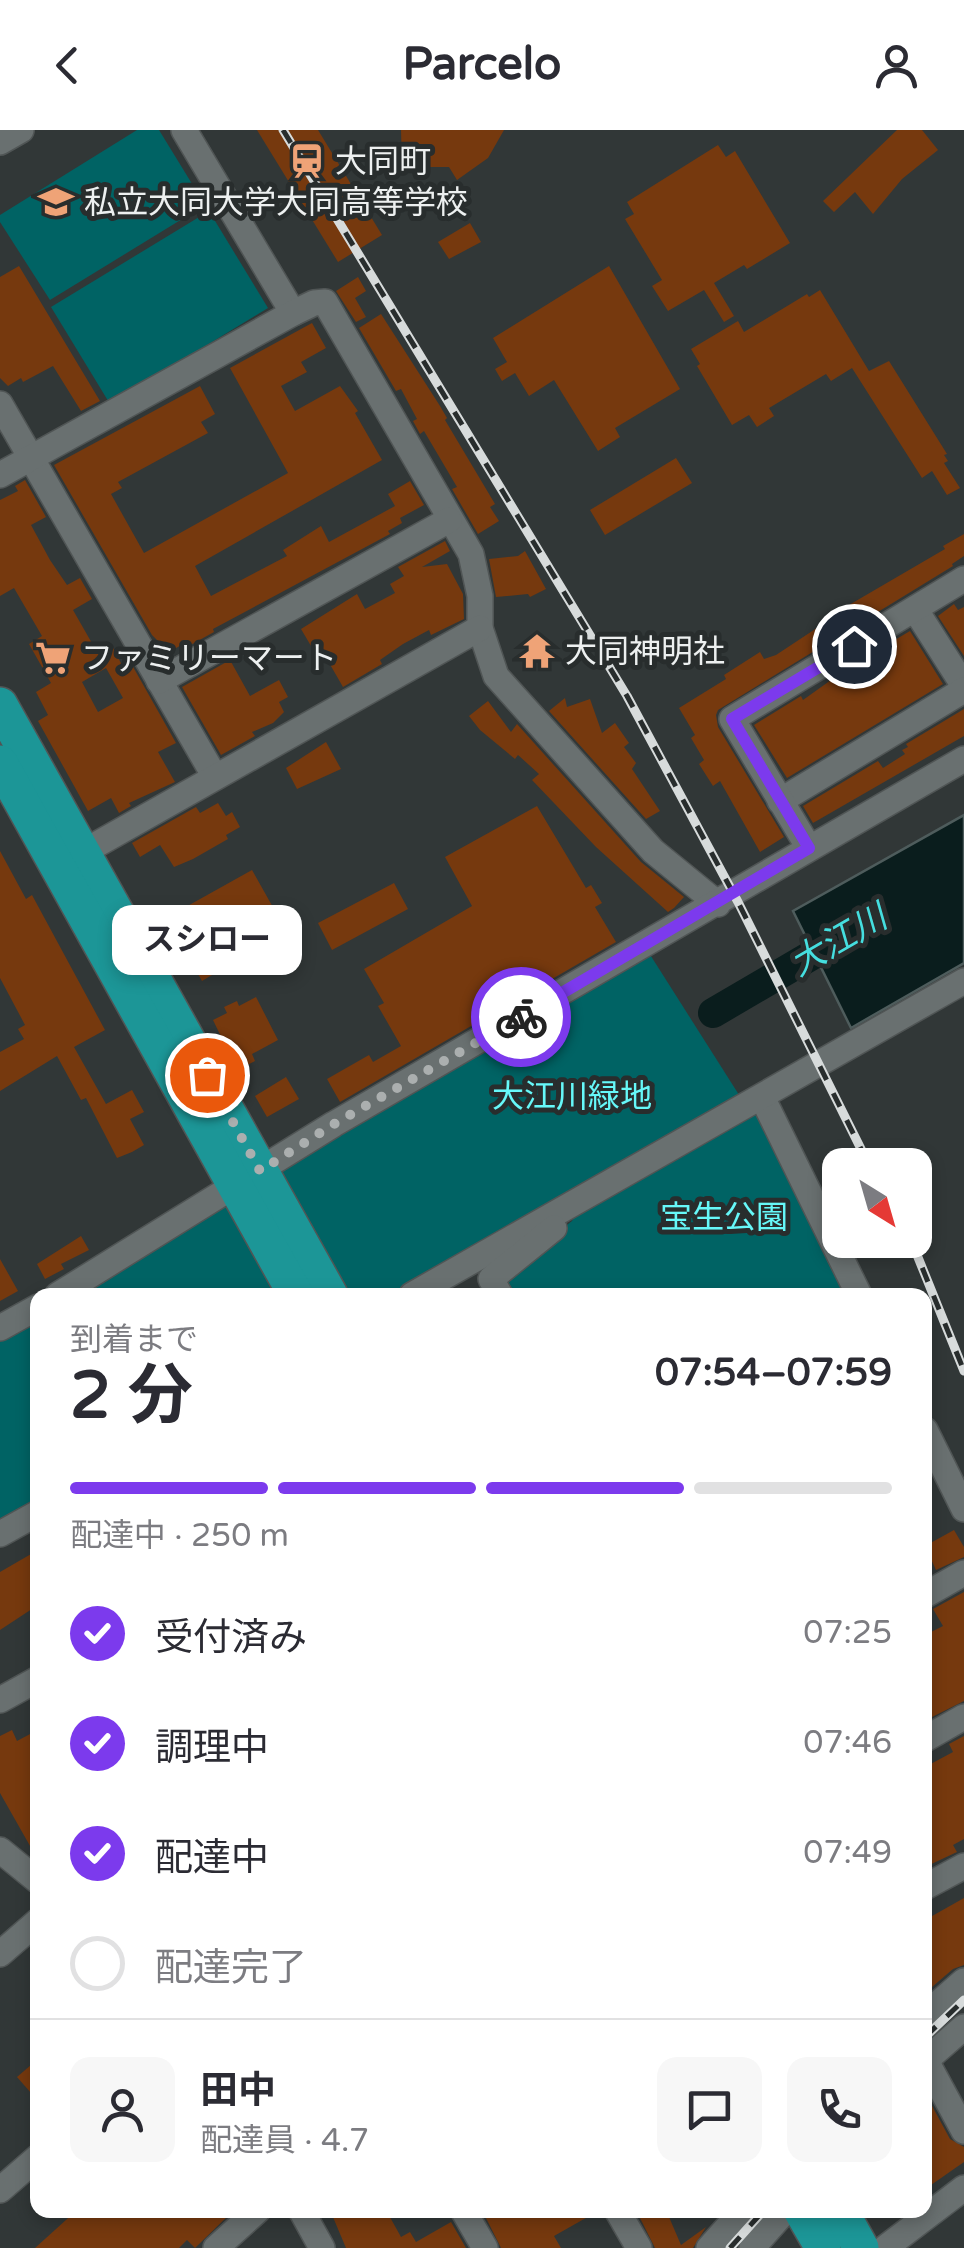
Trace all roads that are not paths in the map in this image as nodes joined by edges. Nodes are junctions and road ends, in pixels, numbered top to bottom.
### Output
1 (21, 130) edge
2 (184, 130) edge
3 (0, 142) edge
4 (293, 313) junction
5 (0, 404) edge
6 (30, 458) junction
7 (0, 475) edge
8 (449, 520) junction
9 (964, 579) edge
10 (914, 609) junction
11 (480, 628) junction
12 (159, 680) junction
13 (964, 688) edge
14 (0, 705) edge
15 (964, 759) edge
16 (0, 764) edge
17 (216, 777) junction
18 (780, 801) junction
19 (809, 848) junction
20 (70, 860) junction
21 (718, 904) junction
22 (964, 981) edge
23 (762, 1097) junction
24 (248, 1179) junction
25 (571, 1205) junction
26 (69, 1288) edge
27 (293, 1288) edge
28 (325, 1288) edge
29 (424, 1288) edge
30 (496, 1288) edge
31 (856, 1288) edge
32 (30, 1311) edge
33 (0, 1328) edge
34 (932, 1447) edge
35 (964, 1509) edge
36 (30, 1517) edge
37 (0, 1534) edge
38 (964, 1573) edge
39 (932, 1591) edge
40 (30, 1683) edge
41 (0, 1700) edge
42 (964, 1717) edge
43 (932, 1735) edge
44 (0, 1850) edge
45 (964, 1866) edge
46 (30, 1875) edge
47 (932, 1883) edge
48 (30, 1928) edge
49 (0, 1954) edge
50 (964, 1981) edge
51 (932, 2009) edge
52 (964, 2027) edge
53 (932, 2054) edge
54 (932, 2073) edge
55 (964, 2131) edge
56 (30, 2165) edge
57 (964, 2188) edge
58 (0, 2190) edge
59 (932, 2212) edge
60 (249, 2218) edge
61 (305, 2218) edge
62 (468, 2218) edge
63 (622, 2218) edge
64 (736, 2218) edge
65 (779, 2218) edge
66 (806, 2218) edge
67 (844, 2218) edge
68 (924, 2218) edge
69 (216, 2248) edge
70 (322, 2248) edge
71 (485, 2248) edge
72 (639, 2248) edge
73 (709, 2248) edge
74 (752, 2248) edge
75 (823, 2248) edge
76 (861, 2248) edge
77 (884, 2248) edge

1 - 3 street
2 - 4 street
4 - 6 street
4 - 8 street
5 - 6 street
6 - 7 street
6 - 12 street
8 - 11 street
8 - 12 street
9 - 10 street
10 - 13 street
10 - 18 street
11 - 17 street
11 - 21 street
12 - 17 street
13 - 18 street
14 - 20 highway
15 - 19 street
16 - 20 highway
17 - 20 street
18 - 19 street
19 - 21 street
20 - 24 highway
21 - 24 street
22 - 23 street
23 - 25 street
23 - 31 street
24 - 26 street
24 - 27 highway
24 - 28 highway
25 - 29 street
25 - 30 street
32 - 33 street
34 - 35 street
36 - 37 street
38 - 39 street
40 - 41 street
42 - 43 street
44 - 46 street
45 - 47 street
48 - 49 street
50 - 51 street
52 - 53 street
54 - 55 street
56 - 58 street
57 - 59 street
60 - 69 street
61 - 70 street
62 - 71 street
63 - 72 street
64 - 73 street
65 - 74 street
66 - 75 highway
67 - 76 highway
68 - 77 street

